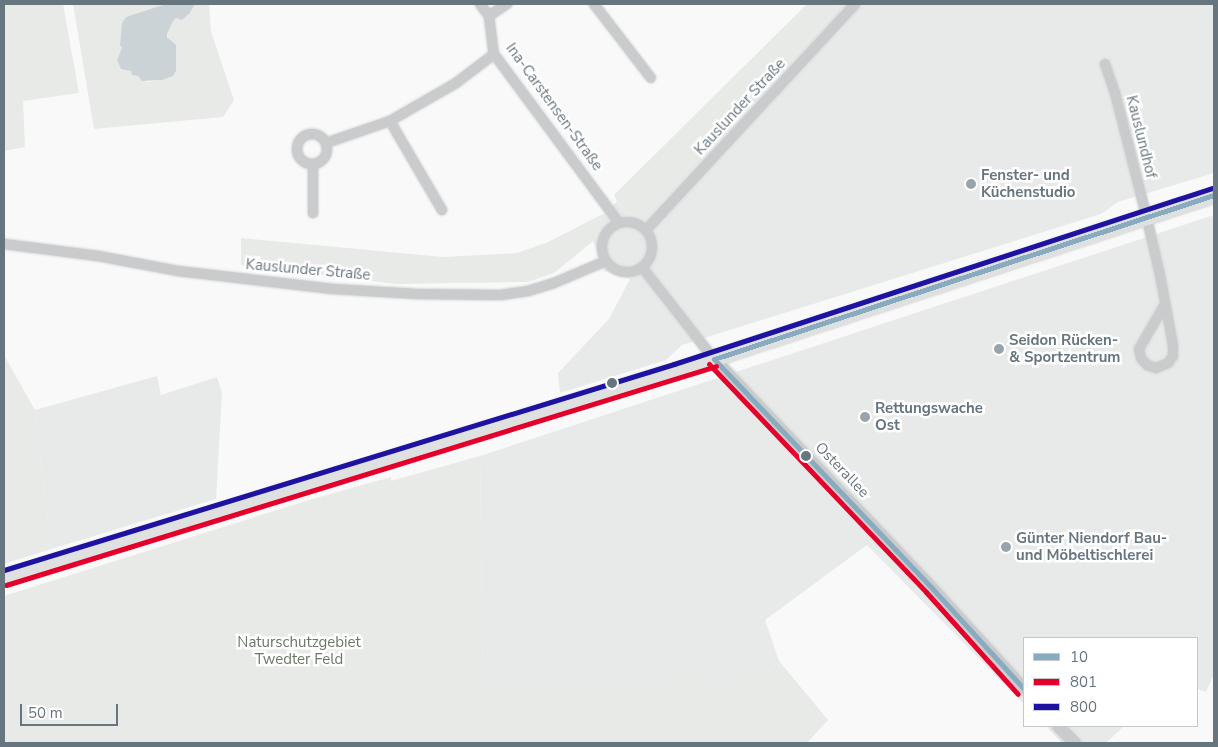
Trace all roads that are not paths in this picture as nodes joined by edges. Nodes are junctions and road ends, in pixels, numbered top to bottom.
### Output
1 (480, 4) edge
2 (507, 4) edge
3 (594, 4) edge
4 (855, 4) edge
5 (489, 16) junction
6 (494, 54) junction
7 (1105, 64) dead end
8 (651, 78) dead end
9 (390, 121) junction
10 (326, 143) junction
11 (313, 164) junction
12 (1214, 195) edge
13 (442, 210) dead end
14 (313, 213) dead end
15 (1147, 219) junction
16 (619, 222) junction
17 (646, 230) junction
18 (4, 244) edge
19 (606, 261) junction
20 (642, 267) junction
21 (1165, 304) junction
22 (714, 359) junction
23 (4, 578) edge
24 (1023, 688) edge
25 (1059, 727) edge
26 (1071, 742) edge

1 - 5 street, Ina-Carstensen-Straße
2 - 5 street
3 - 8 street
4 - 17 street, Kauslunder Straße
5 - 6 street, Ina-Carstensen-Straße
6 - 9 street
6 - 16 street, Ina-Carstensen-Straße
7 - 15 street, Kauslundhof
9 - 10 street
9 - 13 street
10 - 11 street
10 - 11 street
11 - 14 street
12 - 15 main road
15 - 21 street, Kauslundhof
15 - 22 main road
16 - 17 street
16 - 19 street
17 - 20 street
18 - 19 street, Kauslunder Straße
19 - 20 street
20 - 22 street, Osterallee
21 - 21 street, Kauslundhof
22 - 23 main road
22 - 24 street, Osterallee
25 - 26 street

